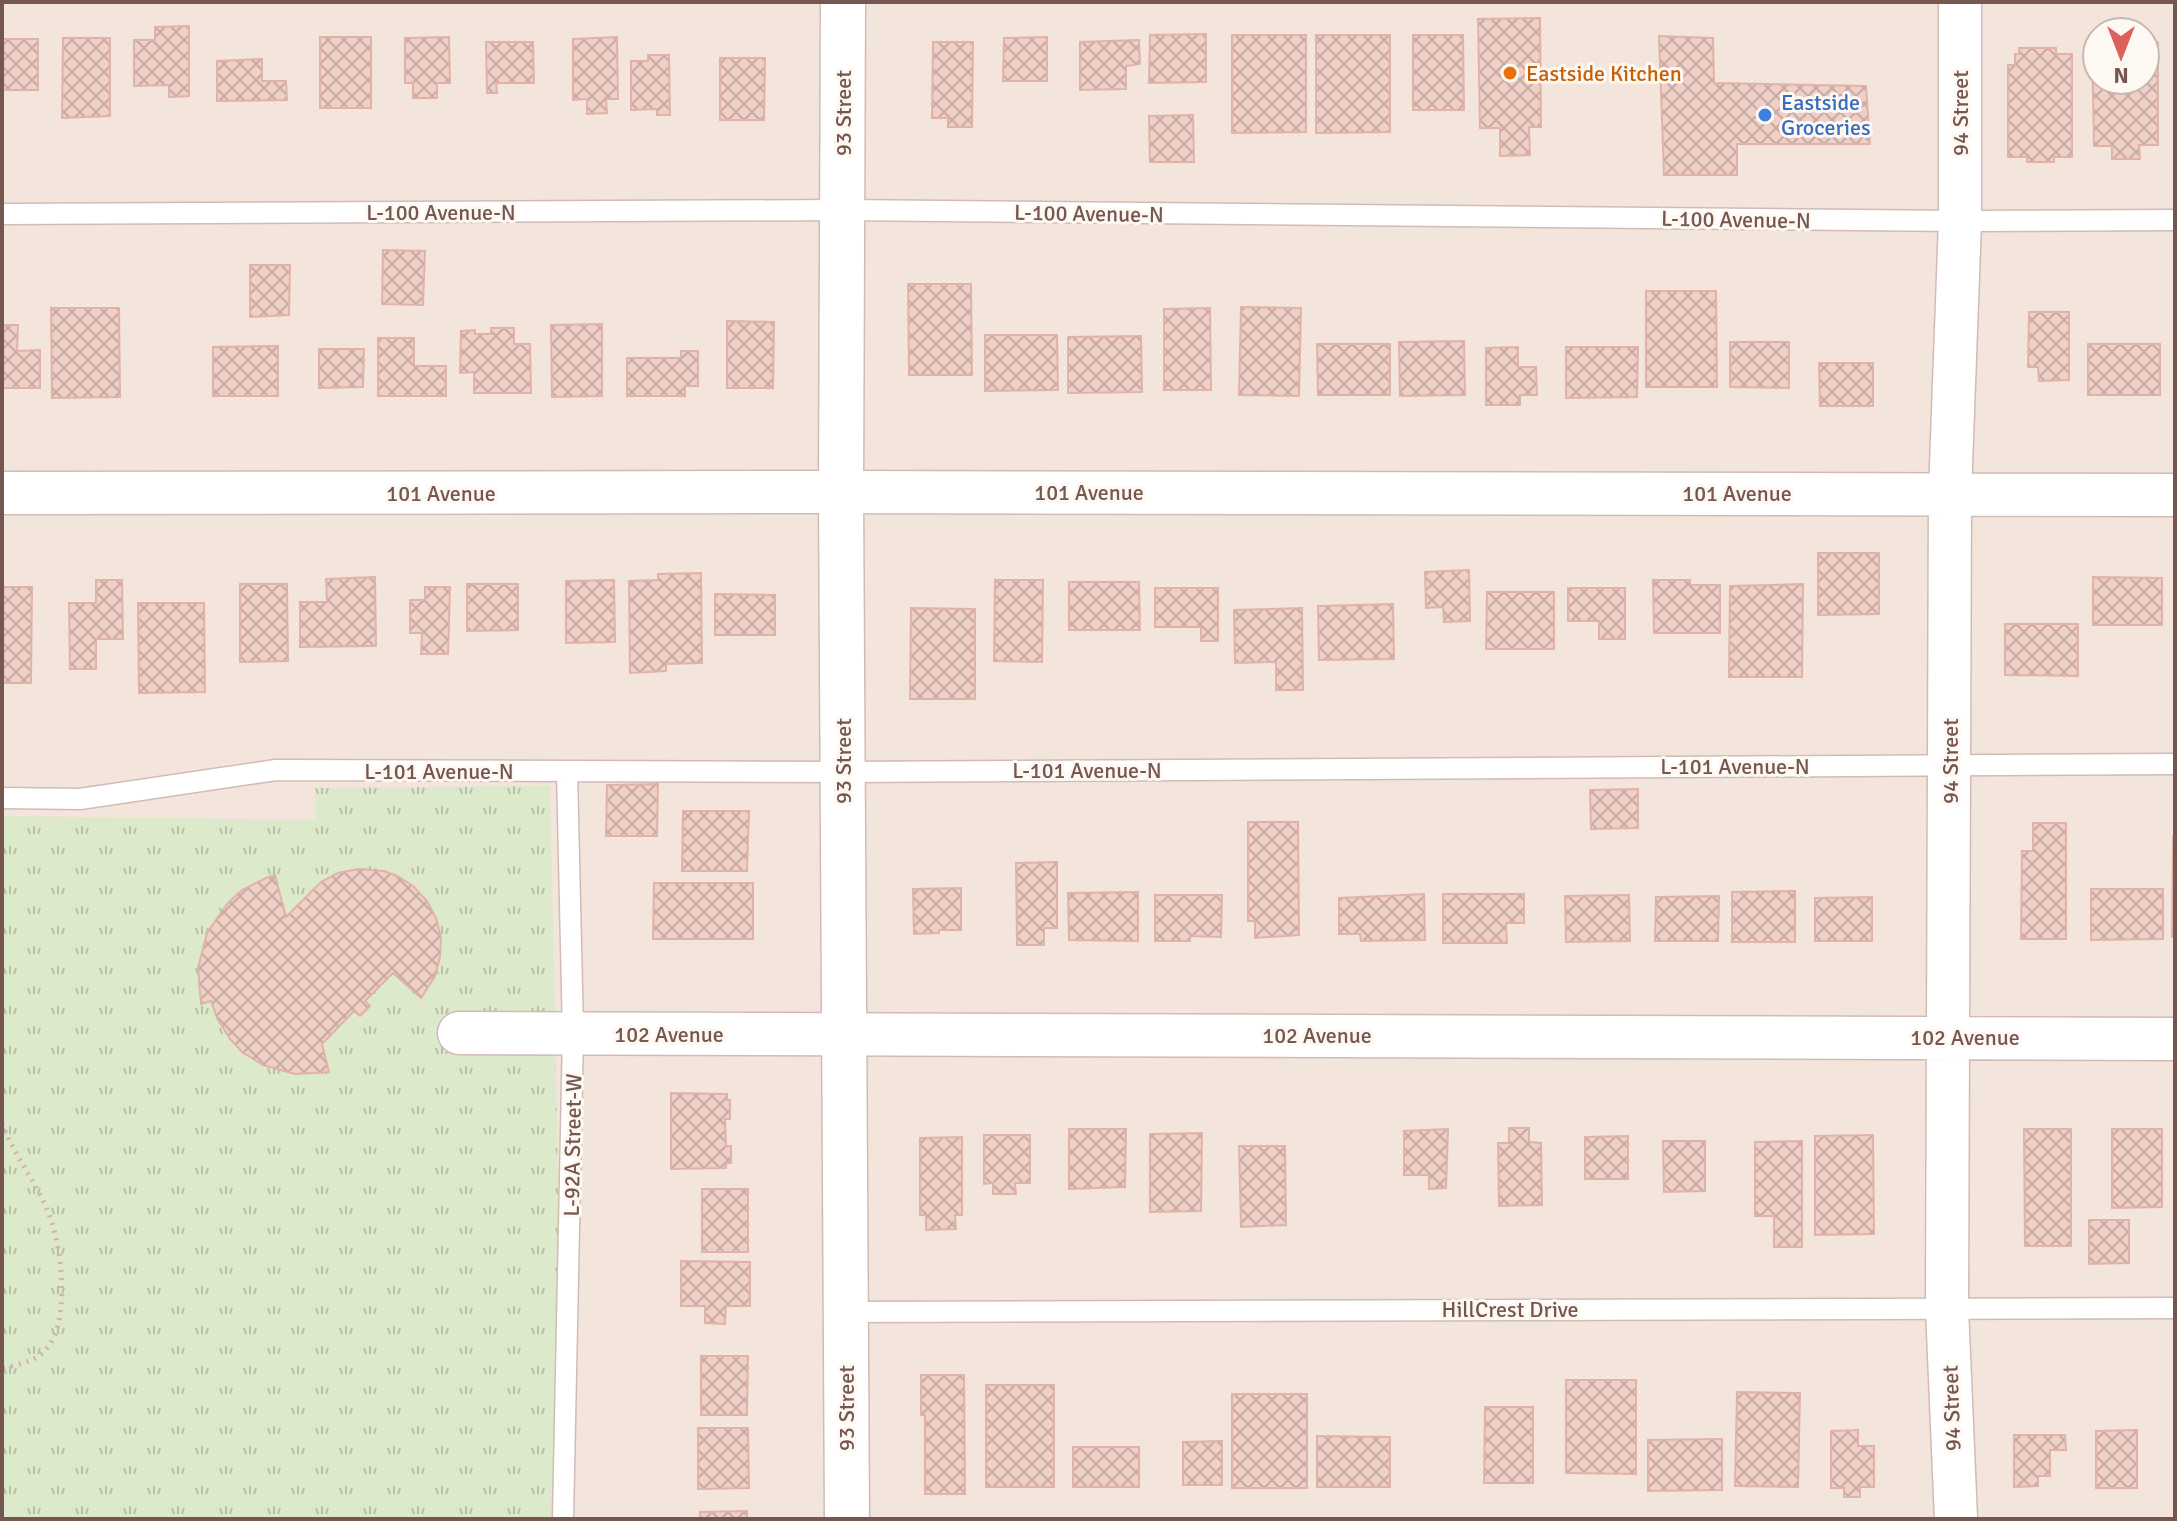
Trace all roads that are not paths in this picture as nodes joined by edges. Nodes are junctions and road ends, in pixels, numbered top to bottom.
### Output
1 (843, 2) edge
2 (1960, 2) edge
3 (842, 210) junction
4 (2, 214) edge
5 (2175, 220) edge
6 (1960, 221) junction
7 (841, 492) junction
8 (2, 493) edge
9 (1950, 493) junction
10 (2175, 495) edge
11 (1950, 764) junction
12 (2175, 764) edge
13 (567, 771) junction
14 (843, 772) junction
15 (2, 798) edge
16 (459, 1033) dead end
17 (573, 1033) junction
18 (844, 1034) junction
19 (1948, 1037) junction
20 (2175, 1039) edge
21 (1947, 1308) junction
22 (2175, 1308) edge
23 (846, 1312) junction
24 (563, 1519) edge
25 (847, 1519) edge
26 (1956, 1519) edge

1 - 3 street, 93 Street
2 - 6 street, 94 Street
3 - 4 lane, L-100 Avenue-N
3 - 6 lane, L-100 Avenue-N
3 - 7 street, 93 Street
5 - 6 lane, L-100 Avenue-N
6 - 9 street, 94 Street
7 - 8 street, 101 Avenue
7 - 9 street, 101 Avenue
7 - 14 street, 93 Street
9 - 10 street, 101 Avenue
9 - 11 street, 94 Street
11 - 12 lane, L-101 Avenue-N
11 - 14 lane, L-101 Avenue-N
11 - 19 street, 94 Street
13 - 14 lane, L-101 Avenue-N
13 - 15 lane, L-101 Avenue-N
13 - 17 lane, L-92A Street-W
14 - 18 street, 93 Street
16 - 17 street, 102 Avenue
17 - 18 street, 102 Avenue
17 - 24 lane, L-92A Street-W
18 - 19 street, 102 Avenue
18 - 23 street, 93 Street
19 - 20 street, 102 Avenue
19 - 21 street, 94 Street
21 - 22 lane, HillCrest Drive
21 - 23 lane, HillCrest Drive
21 - 26 street, 94 Street
23 - 25 street, 93 Street

